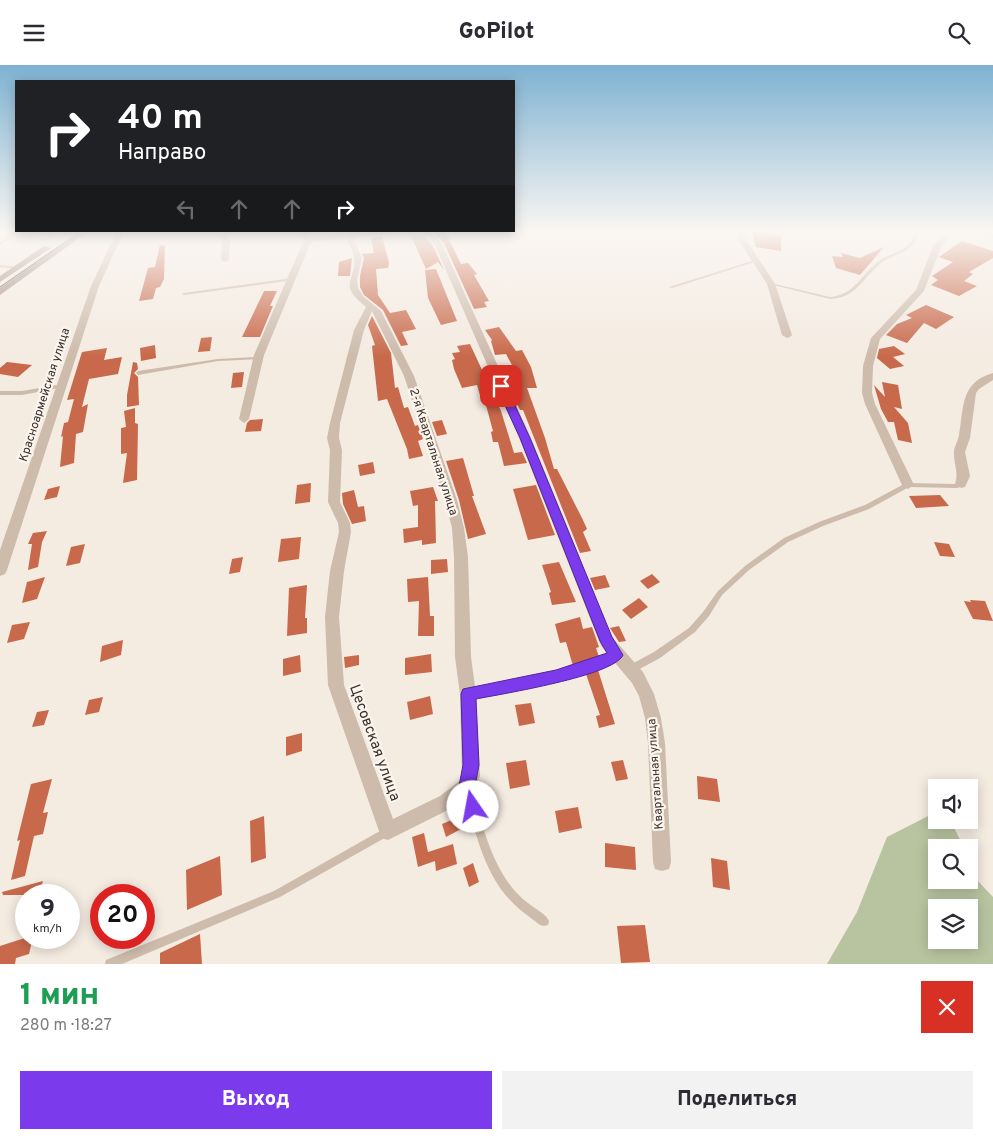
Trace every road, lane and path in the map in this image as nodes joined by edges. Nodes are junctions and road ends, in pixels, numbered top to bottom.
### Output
1 (12, 272) edge
2 (28, 272) edge
3 (102, 272) edge
4 (295, 272) edge
5 (356, 272) edge
6 (451, 272) edge
7 (720, 272) edge
8 (763, 272) edge
9 (871, 272) edge
10 (928, 272) edge
11 (293, 279) junction
12 (0, 280) edge
13 (771, 284) junction
14 (671, 287) dead end
15 (0, 292) edge
16 (184, 294) dead end
17 (371, 305) junction
18 (787, 335) dead end
19 (258, 358) junction
20 (138, 373) dead end
21 (993, 376) edge
22 (62, 385) junction
23 (0, 393) edge
24 (244, 419) dead end
25 (961, 484) joint
26 (908, 485) junction
27 (0, 570) edge
28 (616, 655) junction
29 (631, 669) junction
30 (468, 694) junction
31 (467, 786) junction
32 (388, 831) junction
33 (662, 862) dead end
34 (544, 921) dead end
35 (110, 964) edge

1 - 12 main road
2 - 15 main road
3 - 22 street, Красноармейская улица
4 - 11 street
5 - 17 street, 2-я Квартальная улица
6 - 28 street, Квартальная улица
7 - 14 lane
8 - 13 street
9 - 13 lane
10 - 26 street
11 - 16 lane
11 - 19 street
13 - 18 street
17 - 30 street, 2-я Квартальная улица
17 - 32 street, Цесовская улица
19 - 20 lane
19 - 24 street
21 - 25 street
22 - 23 lane
22 - 27 street, Красноармейская улица
25 - 26 lane
26 - 29 lane
28 - 29 street, Квартальная улица
28 - 30 lane
29 - 33 street, Квартальная улица
30 - 31 street, 2-я Квартальная улица
31 - 32 street
31 - 34 lane
32 - 35 lane

